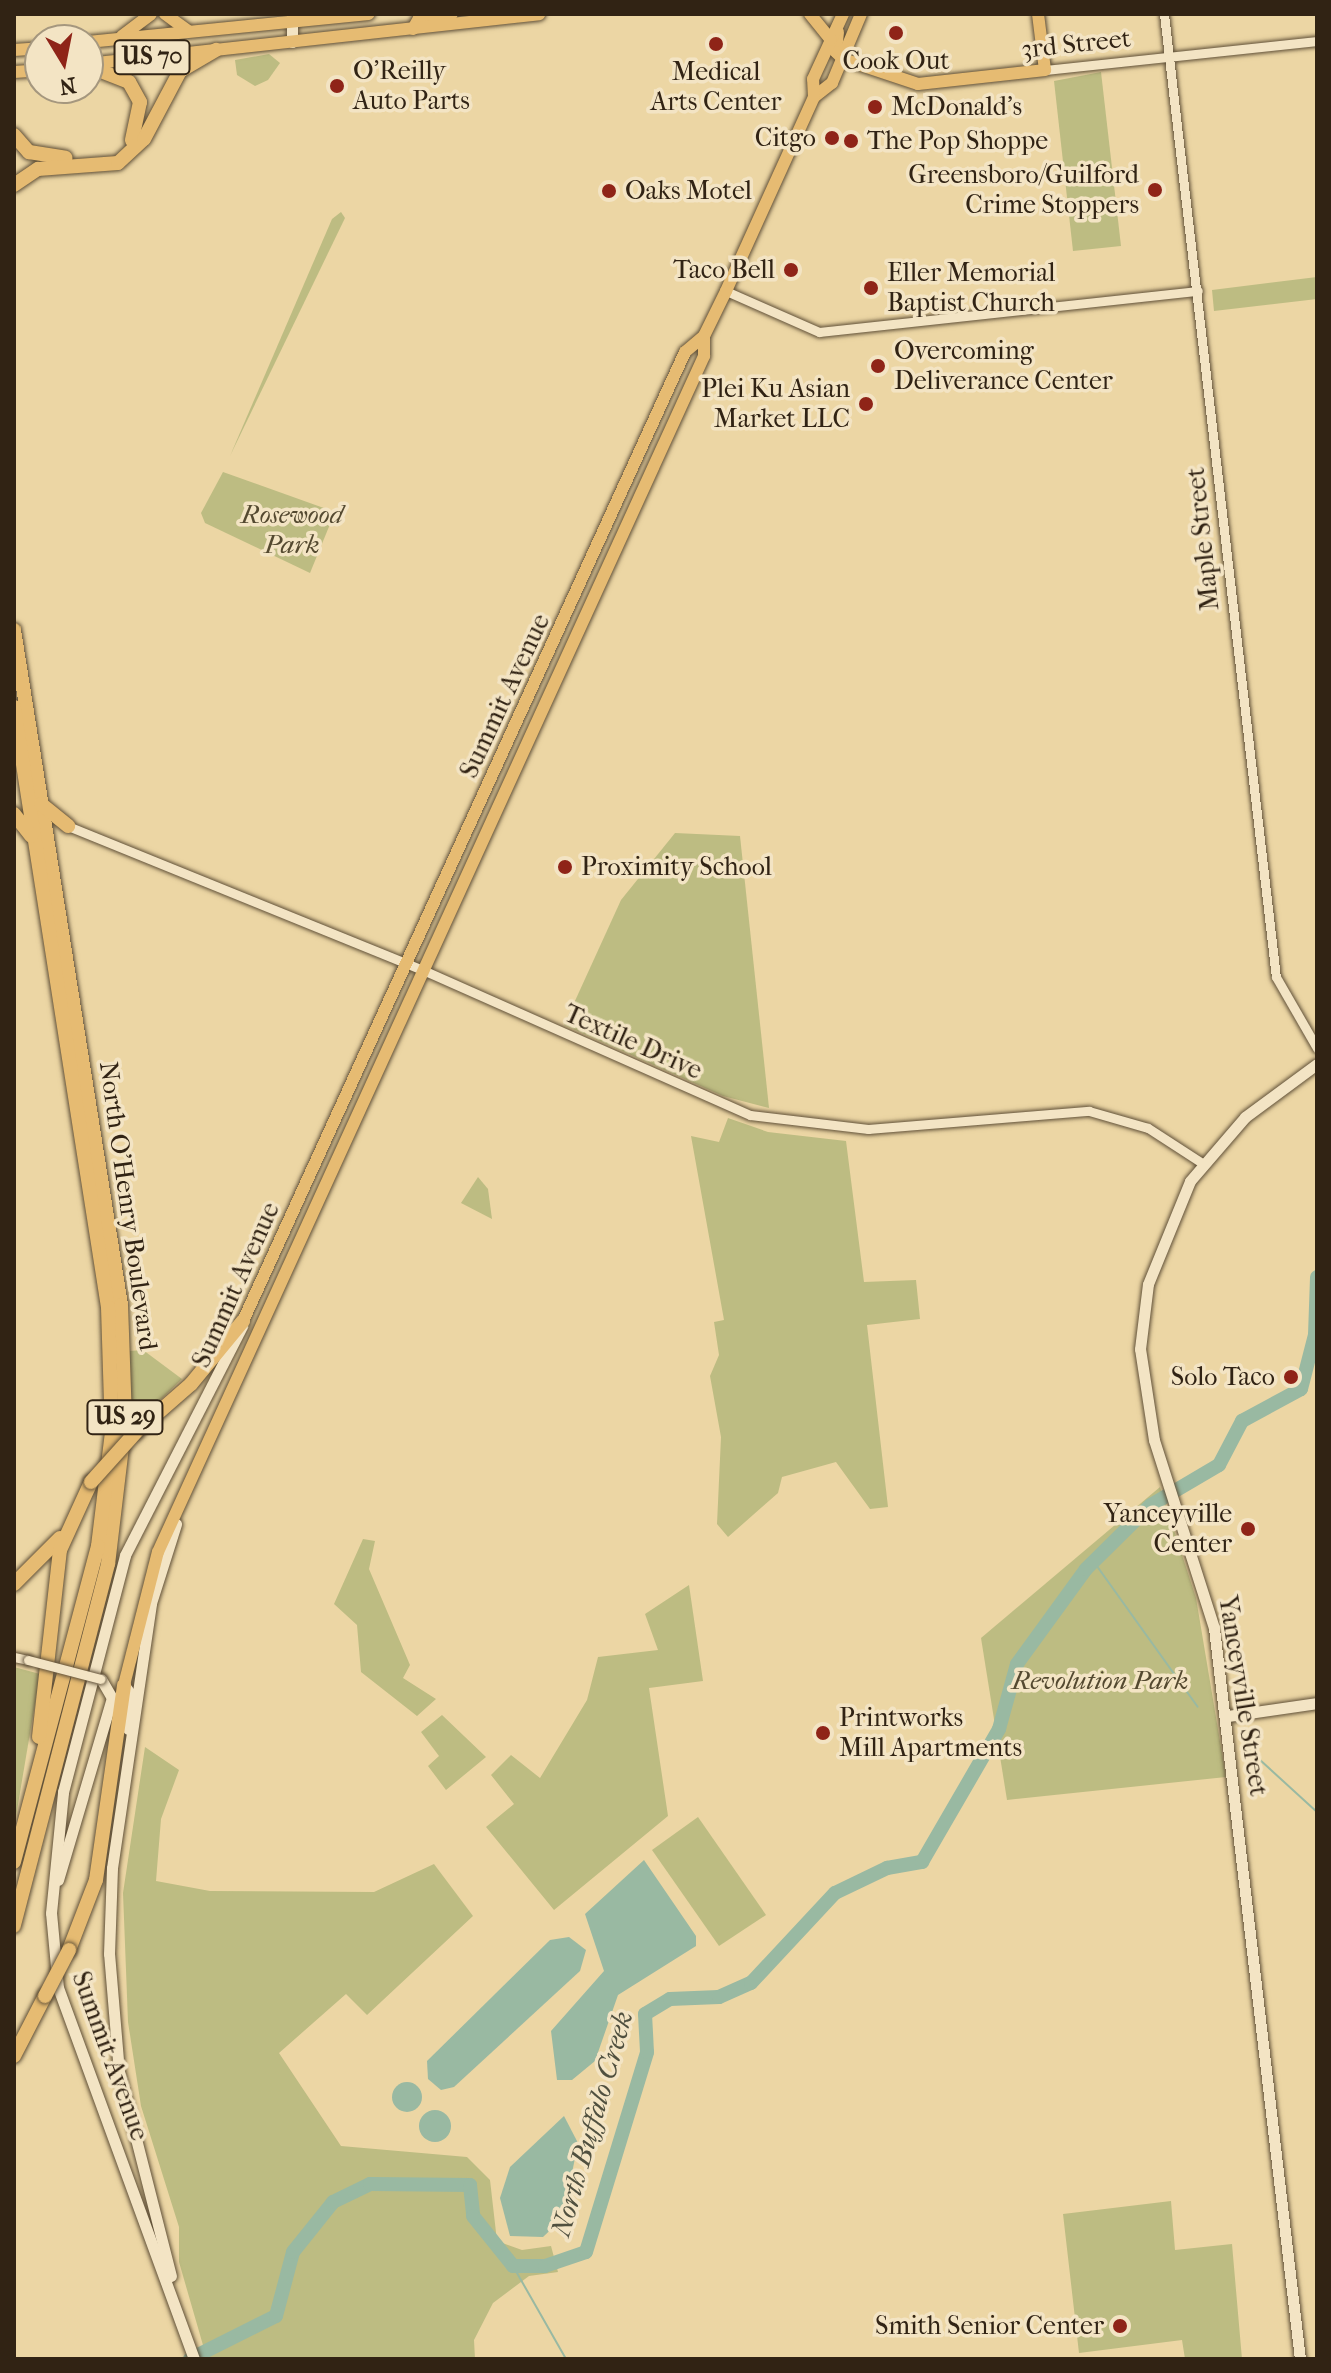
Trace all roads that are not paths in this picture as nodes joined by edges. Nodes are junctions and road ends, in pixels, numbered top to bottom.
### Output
1 (151, 14) edge
2 (165, 14) edge
3 (369, 14) edge
4 (452, 14) edge
5 (539, 14) edge
6 (810, 14) edge
7 (861, 14) edge
8 (1038, 14) edge
9 (1164, 14) edge
10 (842, 16) edge
11 (292, 18) edge
12 (413, 29) junction
13 (195, 32) junction
14 (116, 39) junction
15 (104, 40) edge
16 (831, 40) junction
17 (1317, 41) edge
18 (292, 42) junction
19 (216, 50) junction
20 (1169, 56) junction
21 (843, 59) junction
22 (104, 63) edge
23 (1045, 70) junction
24 (104, 72) edge
25 (814, 97) junction
26 (14, 135) edge
27 (14, 185) edge
28 (726, 291) junction
29 (1198, 291) junction
30 (704, 336) junction
31 (14, 630) edge
32 (14, 707) edge
33 (14, 742) edge
34 (22, 759) junction
35 (25, 785) junction
36 (39, 801) junction
37 (14, 807) edge
38 (14, 814) edge
39 (68, 826) junction
40 (33, 839) junction
41 (47, 852) junction
42 (406, 964) junction
43 (425, 971) junction
44 (1317, 1048) edge
45 (1317, 1064) edge
46 (1202, 1163) junction
47 (251, 1303) junction
48 (269, 1312) junction
49 (243, 1321) junction
50 (185, 1499) junction
51 (70, 1524) junction
52 (14, 1584) edge
53 (14, 1657) edge
54 (101, 1679) junction
55 (124, 1685) junction
56 (1317, 1703) edge
57 (1228, 1716) junction
58 (34, 1785) junction
59 (125, 1793) junction
60 (14, 1862) edge
61 (51, 1913) junction
62 (14, 1926) edge
63 (14, 2056) edge
64 (173, 2293) junction
65 (194, 2359) edge
66 (1300, 2359) edge

1 - 14 main road
2 - 13 main road
3 - 11 main road, US 70
4 - 12 main road
5 - 12 main road, US 70
6 - 16 main road
7 - 21 main road, Summit Avenue
8 - 23 main road
9 - 20 street, Maple Street
10 - 16 main road, Summit Avenue
10 - 21 main road
11 - 13 main road, US 70
11 - 18 main road
12 - 18 main road, US 70
13 - 14 main road, US 70
14 - 15 main road, US 70
16 - 25 main road, Summit Avenue
17 - 20 street, 3rd Street
18 - 19 main road, US 70
19 - 22 main road, US 70
19 - 27 highway
20 - 23 street, 3rd Street
20 - 29 street, Maple Street
21 - 23 main road, 3rd Street
21 - 25 main road, Summit Avenue
24 - 26 highway
25 - 28 main road, Summit Avenue
28 - 29 street
28 - 30 main road, Summit Avenue
29 - 44 street, Maple Street
30 - 42 main road, Summit Avenue
30 - 43 main road, Summit Avenue
31 - 36 highway, North O'Henry Boulevard / US 29
32 - 34 highway, North O'Henry Boulevard / US 29
33 - 34 highway
34 - 35 highway, North O'Henry Boulevard / US 29
35 - 37 highway
35 - 40 highway, North O'Henry Boulevard / US 29
36 - 39 highway
36 - 41 highway, North O'Henry Boulevard / US 29
38 - 40 highway
39 - 41 highway
39 - 42 street, Textile Drive
40 - 58 highway, North O'Henry Boulevard / US 29
41 - 62 highway, North O'Henry Boulevard / US 29
42 - 43 street, Textile Drive
42 - 47 main road, Summit Avenue
43 - 46 street, Textile Drive
43 - 48 main road, Summit Avenue
45 - 46 main road, Yanceyville Street
46 - 57 main road, Yanceyville Street
47 - 48 main road
47 - 49 main road, Summit Avenue
48 - 50 main road, Summit Avenue
49 - 51 highway, bridge
49 - 61 main road, Summit Avenue
50 - 55 main road, Summit Avenue
50 - 59 main road, Summit Avenue
51 - 52 highway
51 - 58 highway
53 - 54 street, bridge
54 - 55 street
54 - 61 main road
55 - 59 main road
55 - 63 highway, bridge
56 - 57 main road
57 - 66 main road, Yanceyville Street
58 - 60 highway, North O'Henry Boulevard / US 29
59 - 64 main road, Summit Avenue
61 - 64 main road, Summit Avenue
64 - 65 main road, Summit Avenue

